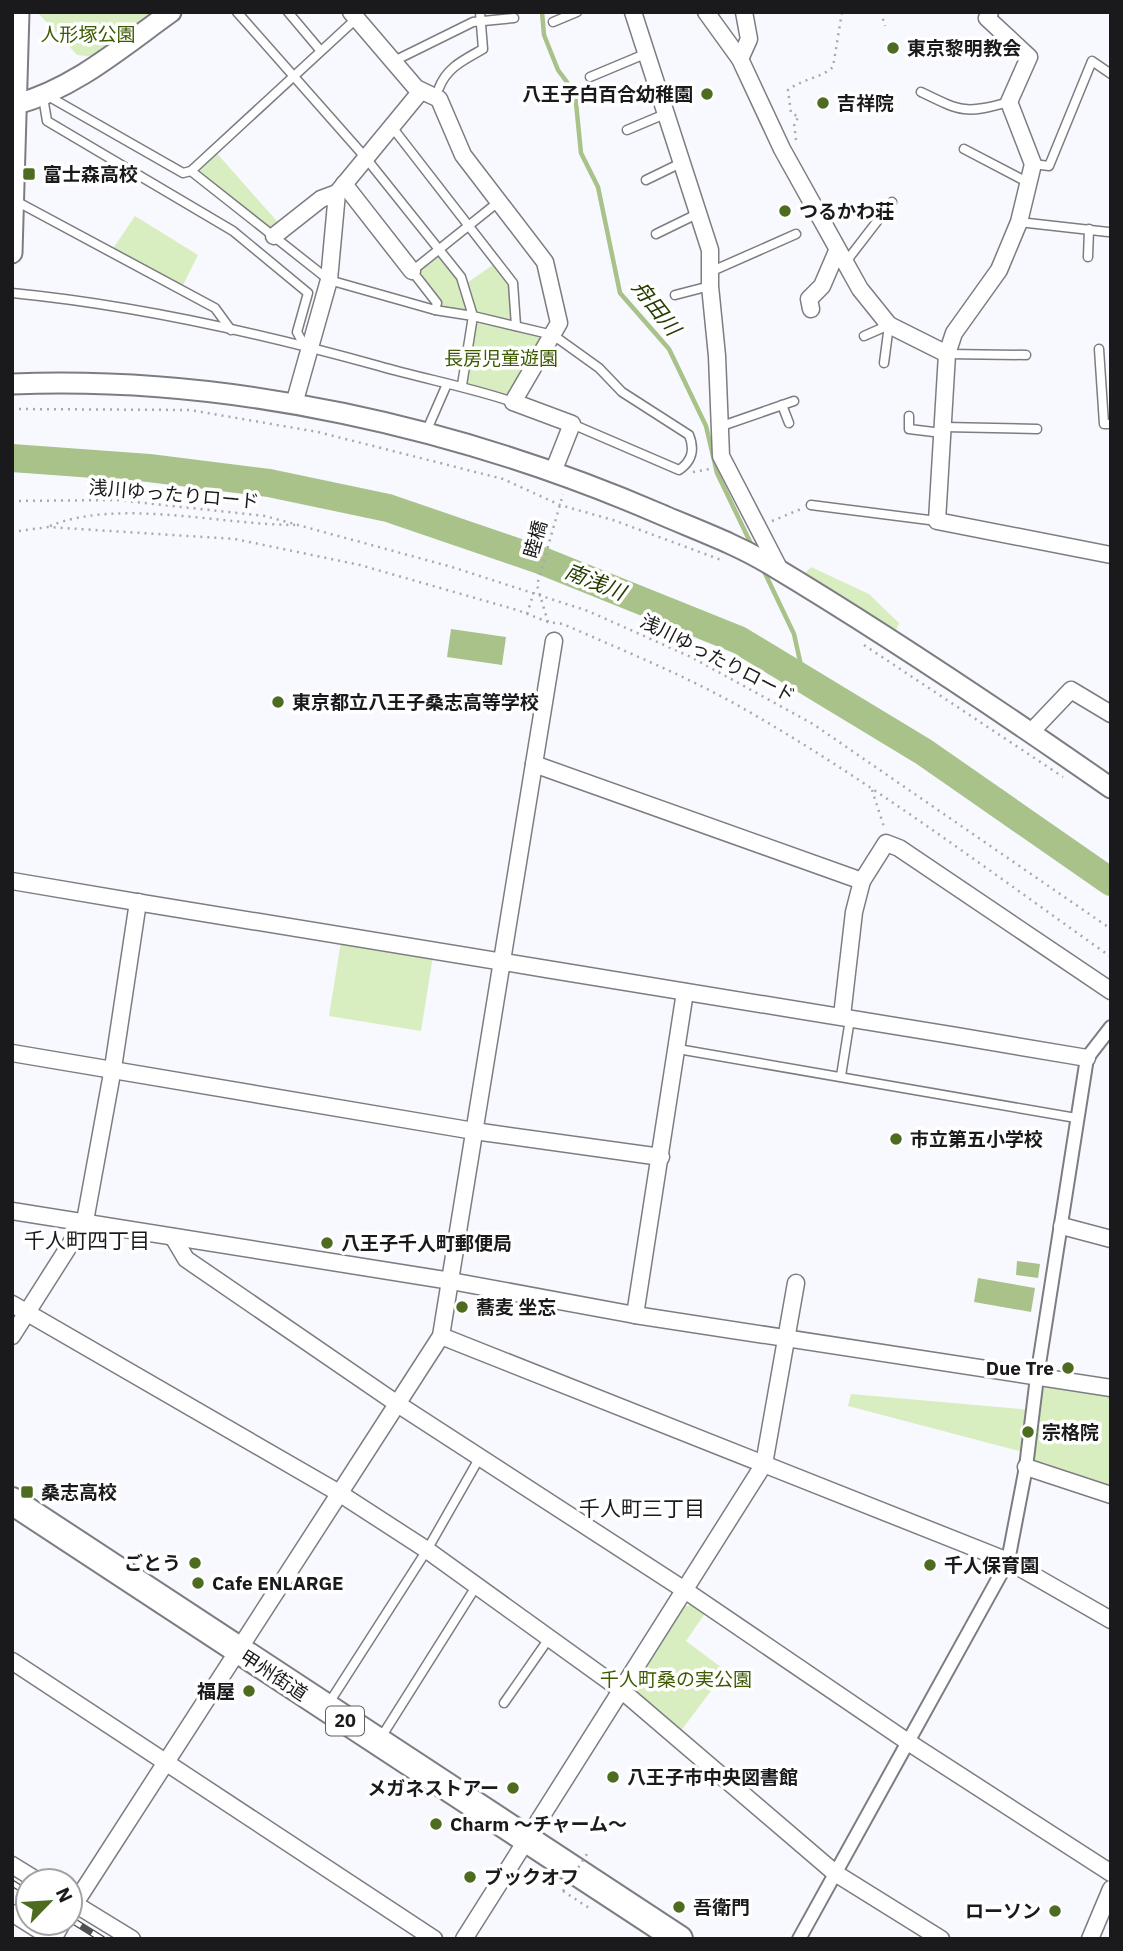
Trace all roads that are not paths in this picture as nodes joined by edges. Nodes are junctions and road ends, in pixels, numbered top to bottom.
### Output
1 (19, 12) edge
2 (171, 12) edge
3 (237, 12) edge
4 (288, 12) edge
5 (577, 12) edge
6 (633, 12) edge
7 (706, 12) edge
8 (744, 12) edge
9 (990, 12) edge
10 (354, 15) edge
11 (480, 17) edge
12 (514, 18) dead end
13 (553, 22) dead end
14 (320, 50) junction
15 (645, 54) junction
16 (740, 59) junction
17 (394, 61) junction
18 (293, 74) junction
19 (1111, 74) edge
20 (590, 76) dead end
21 (439, 88) dead end
22 (421, 91) junction
23 (920, 92) dead end
24 (46, 96) junction
25 (1009, 102) junction
26 (14, 104) edge
27 (665, 114) junction
28 (392, 127) junction
29 (628, 130) dead end
30 (964, 149) dead end
31 (365, 157) junction
32 (681, 163) junction
33 (1033, 164) junction
34 (191, 171) junction
35 (646, 180) dead end
36 (1029, 183) junction
37 (341, 189) junction
38 (14, 200) edge
39 (892, 202) dead end
40 (498, 203) junction
41 (699, 213) junction
42 (1019, 222) junction
43 (469, 226) junction
44 (1089, 229) junction
45 (1108, 232) dead end
46 (656, 234) dead end
47 (796, 234) dead end
48 (274, 236) junction
49 (440, 249) junction
50 (12, 253) edge
51 (841, 257) junction
52 (1088, 257) dead end
53 (412, 271) junction
54 (710, 279) junction
55 (329, 280) junction
56 (12, 293) edge
57 (675, 295) dead end
58 (810, 309) dead end
59 (435, 310) junction
60 (473, 316) junction
61 (888, 325) junction
62 (516, 326) junction
63 (231, 330) junction
64 (554, 335) junction
65 (864, 336) dead end
66 (308, 346) junction
67 (1099, 349) dead end
68 (947, 354) junction
69 (1026, 355) dead end
70 (884, 363) dead end
71 (12, 384) edge
72 (447, 384) junction
73 (462, 385) junction
74 (794, 401) dead end
75 (513, 402) junction
76 (294, 404) junction
77 (782, 405) junction
78 (909, 416) dead end
79 (789, 423) dead end
80 (572, 424) junction
81 (1111, 424) edge
82 (719, 427) junction
83 (1037, 429) dead end
84 (943, 430) junction
85 (426, 432) junction
86 (553, 472) junction
87 (811, 505) road end
88 (937, 521) junction
89 (1111, 555) edge
90 (775, 568) junction
91 (554, 641) dead end
92 (1111, 714) edge
93 (1030, 733) junction
94 (534, 764) junction
95 (1111, 788) edge
96 (12, 881) edge
97 (862, 881) junction
98 (138, 902) junction
99 (500, 964) junction
100 (1111, 991) edge
101 (685, 992) junction
102 (846, 1017) junction
103 (1111, 1027) edge
104 (678, 1049) junction
105 (12, 1053) edge
106 (1087, 1058) junction
107 (113, 1068) junction
108 (841, 1076) junction
109 (1076, 1118) junction
110 (474, 1131) junction
111 (661, 1157) junction
112 (12, 1211) edge
113 (85, 1221) junction
114 (1062, 1226) junction
115 (173, 1237) junction
116 (1111, 1239) edge
117 (451, 1281) junction
118 (796, 1283) dead end
119 (12, 1304) edge
120 (27, 1314) junction
121 (635, 1315) junction
122 (12, 1336) edge
123 (441, 1336) junction
124 (788, 1339) junction
125 (1037, 1377) junction
126 (1111, 1388) edge
127 (396, 1403) junction
128 (480, 1457) junction
129 (764, 1464) junction
130 (1026, 1466) junction
131 (340, 1493) junction
132 (1111, 1495) edge
133 (12, 1501) edge
134 (427, 1550) junction
135 (1008, 1561) junction
136 (477, 1585) junction
137 (686, 1591) junction
138 (1111, 1620) edge
139 (550, 1637) junction
140 (237, 1651) junction
141 (12, 1661) edge
142 (620, 1689) junction
143 (503, 1703) dead end
144 (325, 1709) junction
145 (379, 1742) junction
146 (908, 1742) junction
147 (167, 1763) junction
148 (528, 1838) junction
149 (835, 1873) junction
150 (1111, 1873) edge
151 (84, 1887) edge
152 (1111, 1889) edge
153 (84, 1912) edge
154 (12, 1913) edge
155 (53, 1939) edge
156 (132, 1939) edge
157 (433, 1939) edge
158 (464, 1939) edge
159 (678, 1939) edge
160 (799, 1939) edge
161 (941, 1939) edge
162 (1090, 1939) edge

1 - 26 street
2 - 24 street
3 - 18 lane
4 - 14 lane
5 - 13 lane
6 - 15 street
7 - 16 street
8 - 16 street
9 - 25 street
10 - 14 lane
10 - 17 street
11 - 12 lane
11 - 17 lane
11 - 21 lane
14 - 18 lane
15 - 20 lane
15 - 27 street
16 - 51 street
17 - 22 street
18 - 31 lane
18 - 34 lane
19 - 33 lane
22 - 28 street
22 - 40 street
23 - 25 lane
24 - 26 street
24 - 34 lane
24 - 66 lane
25 - 33 street
26 - 38 street
27 - 29 lane
27 - 32 street
28 - 31 street
28 - 43 lane
30 - 36 lane
31 - 37 street
31 - 49 lane
32 - 35 lane
32 - 41 street
33 - 36 street
34 - 48 lane
36 - 42 street
37 - 48 street
37 - 53 street
37 - 55 street
38 - 50 street
38 - 63 lane
39 - 51 lane
40 - 43 lane
40 - 64 street
41 - 46 lane
41 - 54 street
42 - 44 lane
42 - 68 street
43 - 49 lane
43 - 62 lane
44 - 45 lane
44 - 52 lane
47 - 54 lane
48 - 55 lane
49 - 53 lane
49 - 60 lane
51 - 58 street
51 - 61 street
53 - 59 lane
54 - 57 lane
54 - 82 street
55 - 59 lane
55 - 66 street
56 - 63 lane
59 - 60 lane
60 - 62 lane
60 - 73 lane
61 - 65 lane
61 - 68 street
61 - 70 lane
62 - 64 lane
63 - 66 lane
64 - 75 street
64 - 80 lane
66 - 72 lane
66 - 76 street
67 - 81 lane
68 - 69 lane
68 - 84 street
71 - 76 street
72 - 73 lane
72 - 85 lane
73 - 75 lane
74 - 77 lane
75 - 80 street
76 - 85 street
77 - 79 lane
77 - 82 lane
78 - 84 lane
80 - 86 street
82 - 90 street
83 - 84 lane
84 - 88 street
85 - 86 street
86 - 90 street
87 - 88 lane
88 - 89 street
90 - 93 street
91 - 94 street
92 - 93 street
93 - 95 street
94 - 97 street
94 - 99 street
96 - 98 street
97 - 100 street
97 - 102 street
98 - 99 street
98 - 107 street
99 - 101 street
99 - 110 street
101 - 102 street
101 - 104 street
102 - 106 street
102 - 108 lane
103 - 106 street
104 - 108 lane
104 - 111 street
105 - 107 street
106 - 109 street
107 - 110 street
107 - 113 street
108 - 109 lane
109 - 114 street
110 - 111 street
110 - 117 street
111 - 121 street
112 - 113 street
113 - 115 street
113 - 120 street
114 - 116 street
114 - 125 street
115 - 117 street
115 - 127 street
117 - 121 street
117 - 123 street
118 - 124 street
119 - 120 street
120 - 122 street
120 - 131 street
121 - 124 street
123 - 127 street
123 - 129 street
124 - 125 street
124 - 129 street
125 - 126 street
125 - 130 street
127 - 128 street
127 - 131 street
128 - 134 lane
128 - 137 street
129 - 135 street
129 - 137 street
130 - 132 street
130 - 135 street
131 - 134 street
131 - 140 street
133 - 140 highway, 甲州街道 / 20
134 - 136 street
134 - 144 lane
135 - 138 street
135 - 146 street
136 - 139 street
136 - 145 lane
137 - 142 street
137 - 146 street
139 - 142 street
139 - 143 lane
140 - 144 highway, 甲州街道 / 20
140 - 147 street
141 - 147 street
142 - 148 street
142 - 149 street
144 - 145 highway, 甲州街道 / 20
145 - 148 highway, 甲州街道 / 20
146 - 149 street
146 - 150 street
147 - 151 street
147 - 157 street
148 - 158 street
148 - 159 highway, 甲州街道 / 20
149 - 160 street
149 - 161 street
152 - 162 street
153 - 156 street
154 - 155 street

